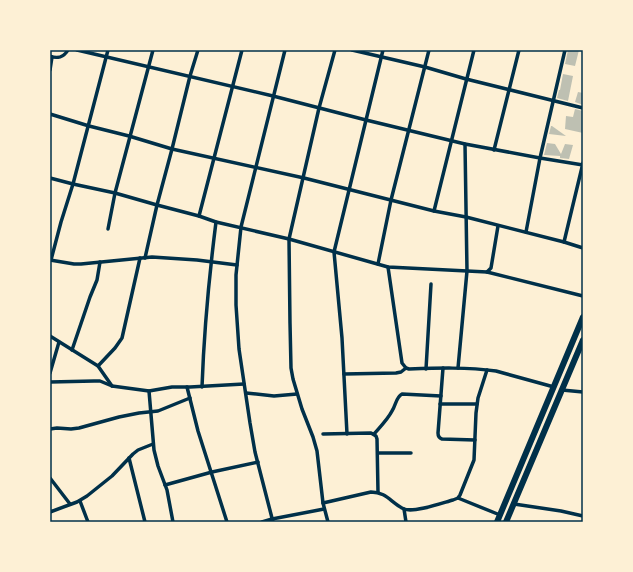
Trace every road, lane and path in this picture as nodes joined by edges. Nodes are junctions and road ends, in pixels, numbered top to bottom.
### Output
1 (68, 50) edge
2 (77, 50) edge
3 (108, 50) edge
4 (153, 50) edge
5 (198, 50) edge
6 (242, 50) edge
7 (285, 50) edge
8 (335, 50) edge
9 (352, 50) edge
10 (383, 50) edge
11 (429, 50) edge
12 (474, 50) edge
13 (519, 50) edge
14 (565, 50) edge
15 (51, 56) edge
16 (382, 56) junction
17 (106, 57) junction
18 (148, 67) junction
19 (425, 67) junction
20 (50, 70) edge
21 (190, 76) junction
22 (466, 79) junction
23 (233, 87) junction
24 (509, 90) junction
25 (273, 96) junction
26 (553, 100) junction
27 (319, 108) junction
28 (583, 108) edge
29 (50, 114) edge
30 (366, 120) junction
31 (89, 126) junction
32 (409, 130) junction
33 (129, 136) junction
34 (451, 140) junction
35 (465, 144) junction
36 (172, 149) junction
37 (494, 150) junction
38 (213, 158) junction
39 (540, 158) junction
40 (583, 164) edge
41 (256, 167) junction
42 (50, 178) edge
43 (304, 178) junction
44 (73, 184) junction
45 (348, 189) junction
46 (115, 193) junction
47 (391, 200) junction
48 (157, 205) junction
49 (434, 211) junction
50 (199, 216) junction
51 (466, 217) junction
52 (216, 222) junction
53 (498, 226) junction
54 (241, 227) junction
55 (108, 229) dead end
56 (526, 232) junction
57 (289, 239) junction
58 (564, 242) junction
59 (583, 248) edge
60 (334, 252) junction
61 (140, 258) junction
62 (145, 258) junction
63 (50, 260) edge
64 (211, 261) junction
65 (100, 262) junction
66 (378, 264) junction
67 (237, 265) junction
68 (388, 266) junction
69 (467, 271) junction
70 (487, 272) junction
71 (431, 284) dead end
72 (583, 296) edge
73 (583, 317) edge
74 (50, 336) edge
75 (583, 340) edge
76 (59, 342) junction
77 (72, 350) junction
78 (98, 366) junction
79 (406, 368) junction
80 (443, 368) junction
81 (458, 368) junction
82 (426, 369) junction
83 (487, 370) junction
84 (50, 373) edge
85 (344, 374) junction
86 (50, 382) edge
87 (244, 384) junction
88 (112, 386) junction
89 (187, 387) junction
90 (202, 387) junction
91 (554, 387) junction
92 (562, 390) junction
93 (149, 391) junction
94 (583, 392) edge
95 (246, 393) junction
96 (297, 394) junction
97 (441, 396) junction
98 (190, 398) junction
99 (440, 404) junction
100 (477, 404) junction
101 (151, 412) junction
102 (50, 429) edge
103 (324, 434) dead end
104 (347, 434) junction
105 (374, 434) junction
106 (475, 440) junction
107 (153, 444) junction
108 (378, 453) junction
109 (411, 453) dead end
110 (129, 458) junction
111 (258, 462) junction
112 (212, 472) junction
113 (50, 478) edge
114 (165, 485) junction
115 (378, 492) junction
116 (458, 498) junction
117 (80, 500) junction
118 (323, 503) junction
119 (70, 504) junction
120 (514, 504) junction
121 (324, 509) junction
122 (404, 509) junction
123 (50, 512) edge
124 (500, 515) junction
125 (583, 516) edge
126 (273, 520) edge
127 (88, 522) edge
128 (145, 522) edge
129 (173, 522) edge
130 (227, 522) edge
131 (262, 522) edge
132 (328, 522) edge
133 (406, 522) edge
134 (497, 522) edge
135 (506, 522) edge

1 - 15 street
2 - 17 street
3 - 17 street
4 - 18 street
5 - 21 street
6 - 23 street
7 - 25 street
8 - 27 street
9 - 16 street
10 - 16 street
11 - 19 street
12 - 22 street
13 - 24 street
14 - 26 street
15 - 20 street
16 - 19 street
16 - 30 street
17 - 18 street
17 - 31 street
18 - 21 street
18 - 33 street
19 - 22 street
19 - 32 street
21 - 23 street
21 - 36 street
22 - 24 street
22 - 34 street
23 - 25 street
23 - 38 street
24 - 26 street
24 - 37 street
25 - 27 street
25 - 41 street
26 - 28 street
26 - 39 street
27 - 30 street
27 - 43 street
29 - 31 street
30 - 32 street
30 - 45 street
31 - 33 street
31 - 44 street
32 - 34 street
32 - 47 street
33 - 36 street
33 - 46 street
34 - 35 street
34 - 49 street
35 - 37 street
35 - 51 street
36 - 38 street
36 - 48 street
37 - 39 street
38 - 41 street
38 - 50 street
39 - 40 street
39 - 56 street
40 - 58 street
41 - 43 street
41 - 54 street
42 - 44 street
43 - 45 street
43 - 57 street
44 - 46 street
44 - 63 street
45 - 47 street
45 - 60 street
46 - 48 street
46 - 55 street
47 - 49 street
47 - 66 street
48 - 50 street
48 - 62 street
49 - 51 street
50 - 52 street
51 - 53 street
51 - 69 street
52 - 54 street
52 - 64 street
53 - 56 street
53 - 70 street
54 - 57 street
54 - 67 street
56 - 58 street
57 - 60 street
57 - 96 street
58 - 59 street
60 - 66 street
60 - 85 street
61 - 62 street
61 - 65 street
61 - 78 street
62 - 64 street
63 - 65 street
64 - 67 street
64 - 90 street
65 - 77 street
66 - 68 street
67 - 87 street
68 - 69 street
68 - 79 street
69 - 70 street
69 - 81 street
70 - 72 street
71 - 82 street
73 - 91 main road
74 - 76 street
75 - 92 main road
76 - 77 street
76 - 84 street
77 - 78 street
78 - 88 street
79 - 82 street
79 - 85 street
80 - 81 street
80 - 82 street
80 - 97 street
81 - 83 street
83 - 91 street
83 - 100 street
85 - 104 street
86 - 88 street
87 - 90 street
87 - 95 street
88 - 93 street
89 - 90 street
89 - 93 street
89 - 98 street
91 - 124 main road
92 - 94 street
92 - 120 main road
93 - 101 street
95 - 96 street
95 - 111 street
96 - 118 street
97 - 99 street
97 - 105 street
98 - 101 street
98 - 112 street
99 - 100 street
99 - 106 street
100 - 106 street
101 - 102 street
101 - 107 street
103 - 104 street
104 - 105 street
105 - 108 street
106 - 116 street
107 - 110 street
107 - 114 street
108 - 109 street
108 - 115 street
110 - 117 street
110 - 128 street
111 - 112 street
111 - 126 street
112 - 114 street
112 - 130 street
113 - 119 street
114 - 129 street
115 - 118 street
115 - 122 street
116 - 122 street
116 - 124 street
117 - 119 street
117 - 127 street
118 - 121 street
119 - 123 street
120 - 125 street
120 - 135 main road
121 - 126 street
121 - 132 street
122 - 133 street
124 - 134 main road
126 - 131 street

